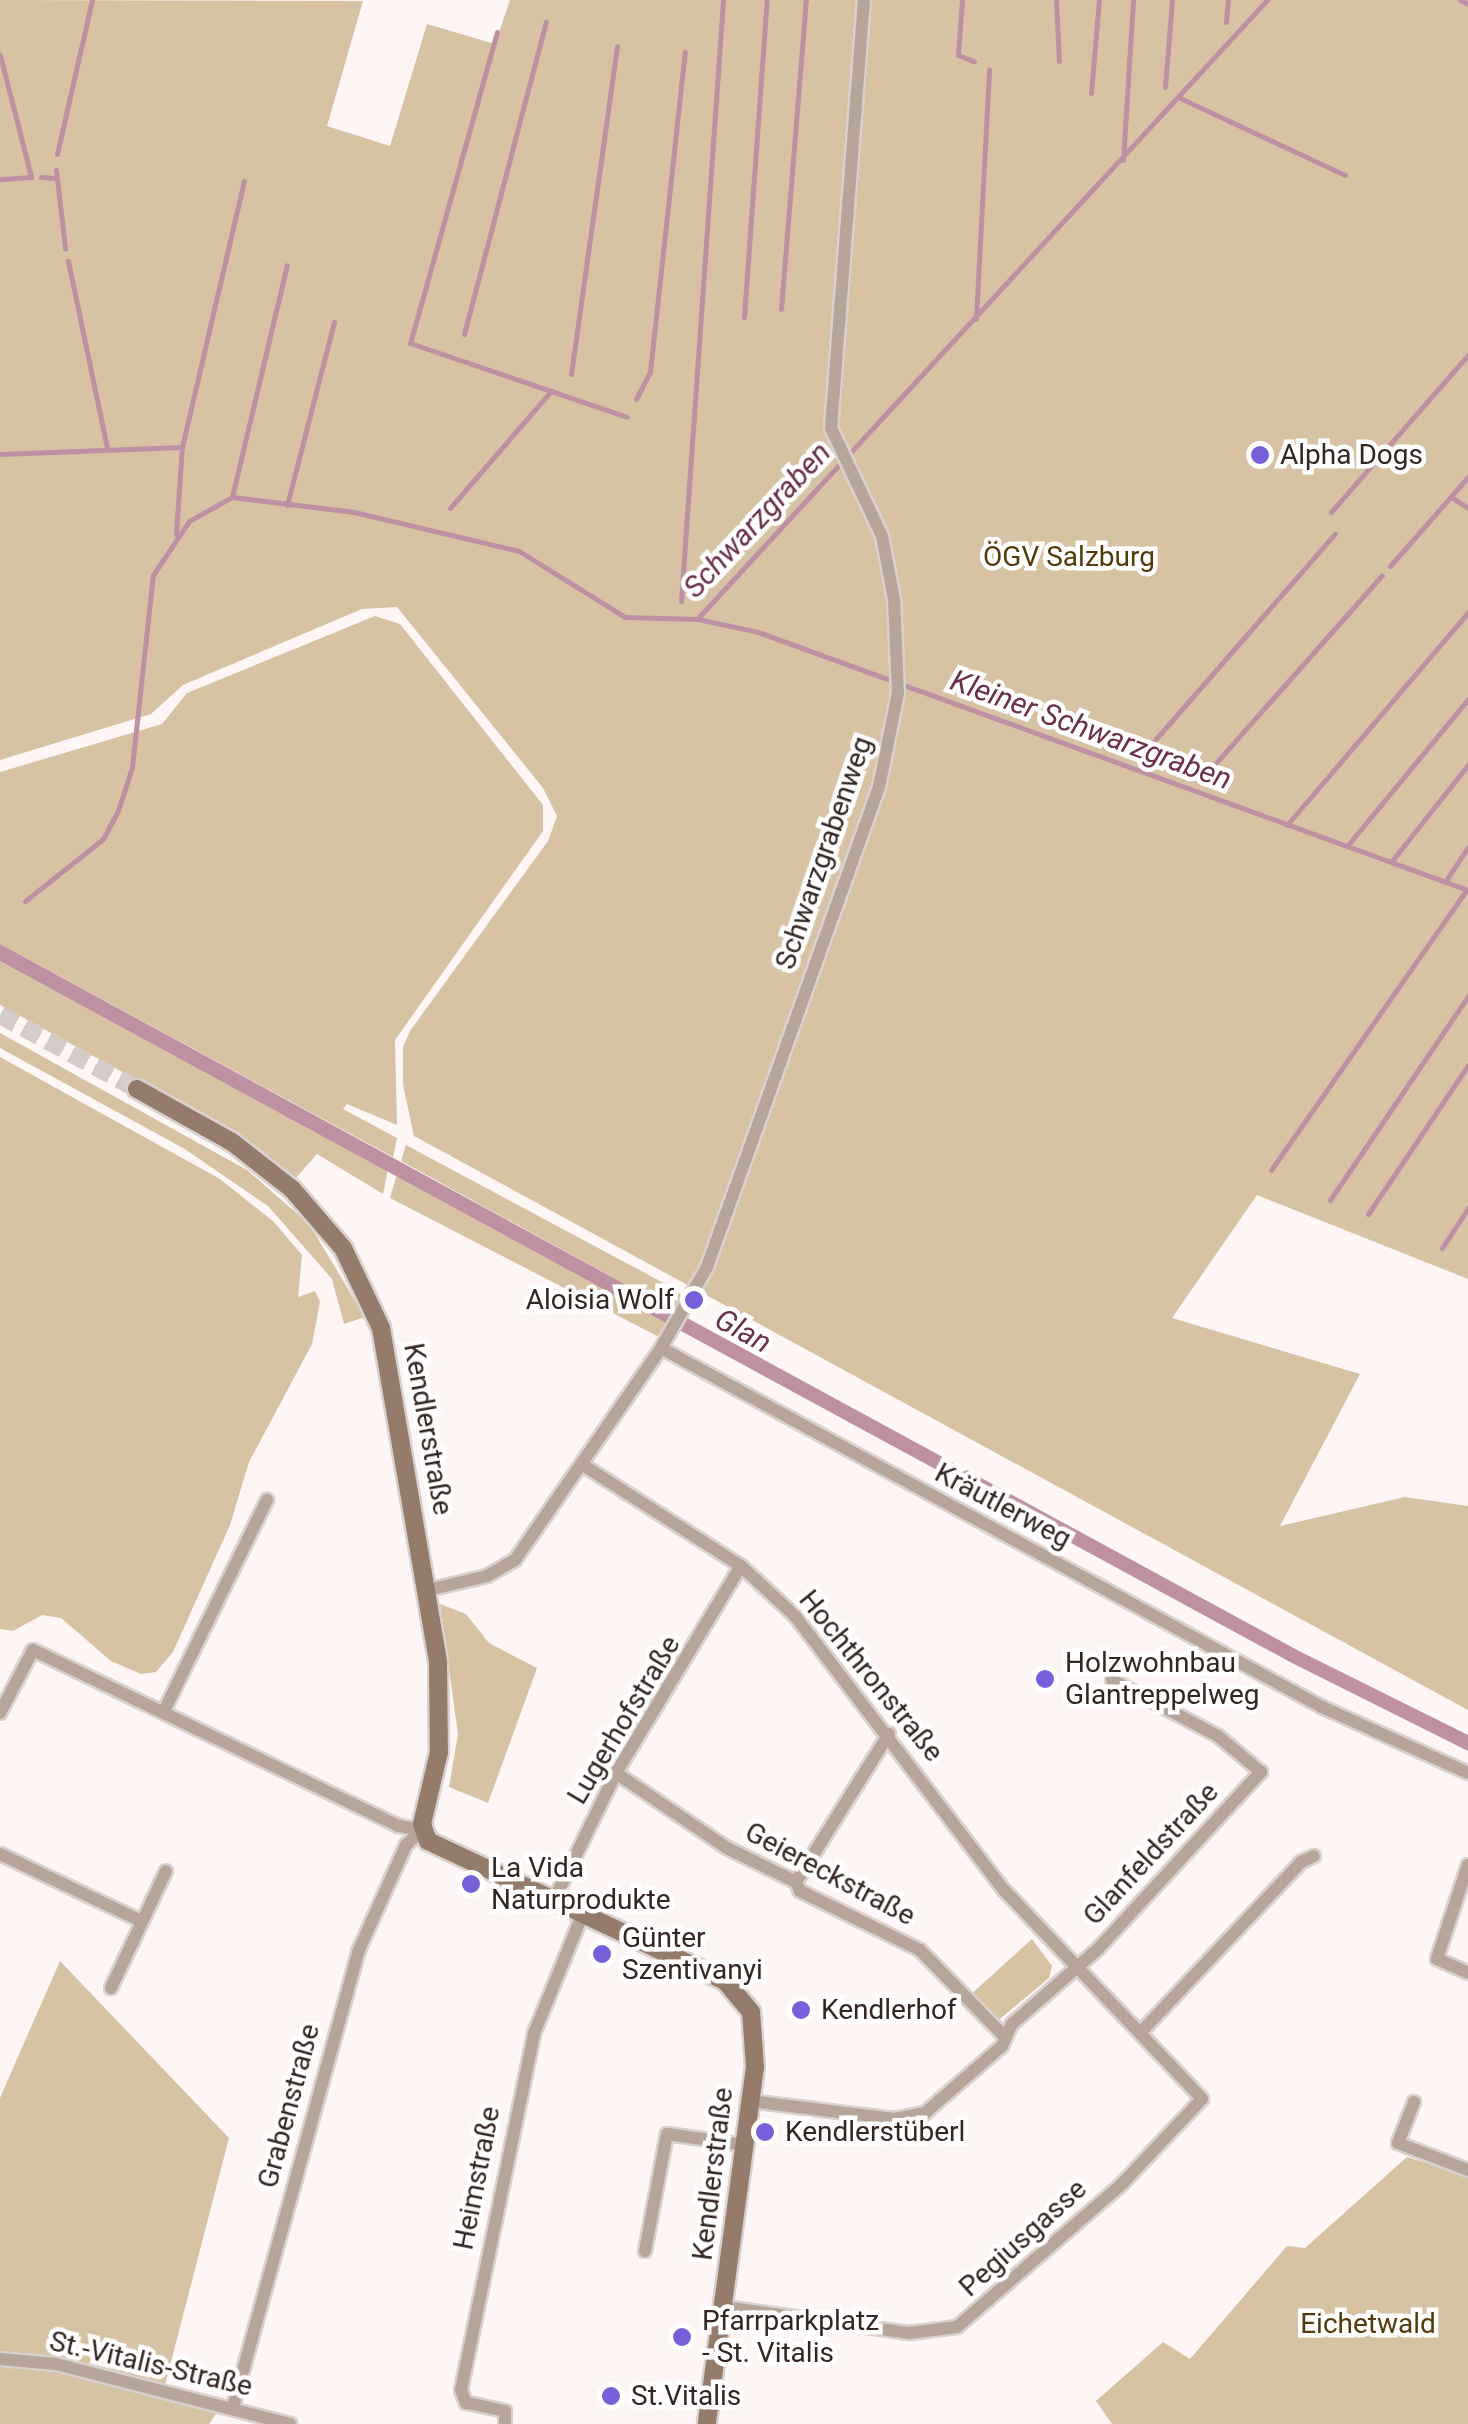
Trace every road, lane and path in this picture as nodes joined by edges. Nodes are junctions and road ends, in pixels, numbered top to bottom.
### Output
1 (864, 0) edge
2 (136, 1089) tunnel mouth
3 (663, 1345) junction
4 (583, 1465) junction
5 (267, 1500) dead end
6 (741, 1566) junction
7 (428, 1590) junction
8 (1112, 1680) dead end
9 (164, 1712) junction
10 (0, 1713) edge
11 (889, 1734) junction
12 (616, 1772) junction
13 (1468, 1774) edge
14 (422, 1830) junction
15 (0, 1854) edge
16 (1314, 1856) dead end
17 (1468, 1865) edge
18 (166, 1871) dead end
19 (796, 1882) junction
20 (553, 1902) junction
21 (582, 1916) junction
22 (141, 1921) junction
23 (1076, 1967) junction
24 (1468, 1973) edge
25 (111, 1988) dead end
26 (1142, 2032) junction
27 (1005, 2037) junction
28 (750, 2101) junction
29 (1414, 2102) dead end
30 (744, 2145) junction
31 (1468, 2170) edge
32 (645, 2251) dead end
33 (723, 2307) junction
34 (0, 2359) edge
35 (233, 2407) junction
36 (290, 2424) edge
37 (504, 2424) edge
38 (707, 2424) edge

1 - 3 street, Schwarzgrabenweg
2 - 7 street, Kendlerstraße
3 - 4 street
3 - 13 street, Kräutlerweg
4 - 6 street, Hochthronstraße
4 - 7 street
5 - 9 street
6 - 11 street, Hochthronstraße
6 - 12 street, Lugerhofstraße
7 - 14 street, Kendlerstraße
8 - 23 street, Glanfeldstraße
9 - 10 street, Kendlerstraße
9 - 14 street, Kendlerstraße
11 - 19 street
11 - 23 street, Hochthronstraße
12 - 19 street, Geiereckstraße
12 - 20 street, Lugerhofstraße
14 - 20 street, Kendlerstraße
14 - 35 street, Grabenstraße
15 - 22 street
16 - 26 street
17 - 24 street
18 - 22 street
19 - 27 street, Geiereckstraße
20 - 21 street, Kendlerstraße
21 - 28 street, Kendlerstraße
21 - 37 street, Heimstraße
22 - 25 street
23 - 26 street
23 - 27 street, Glanfeldstraße
26 - 33 street, Pegiusgasse
27 - 28 street, Glanfeldstraße
28 - 30 street, Kendlerstraße
29 - 31 street
30 - 32 street
30 - 33 street, Kendlerstraße
33 - 38 street, Kendlerstraße
34 - 35 street, St.-Vitalis-Straße
35 - 36 street, St.-Vitalis-Straße

